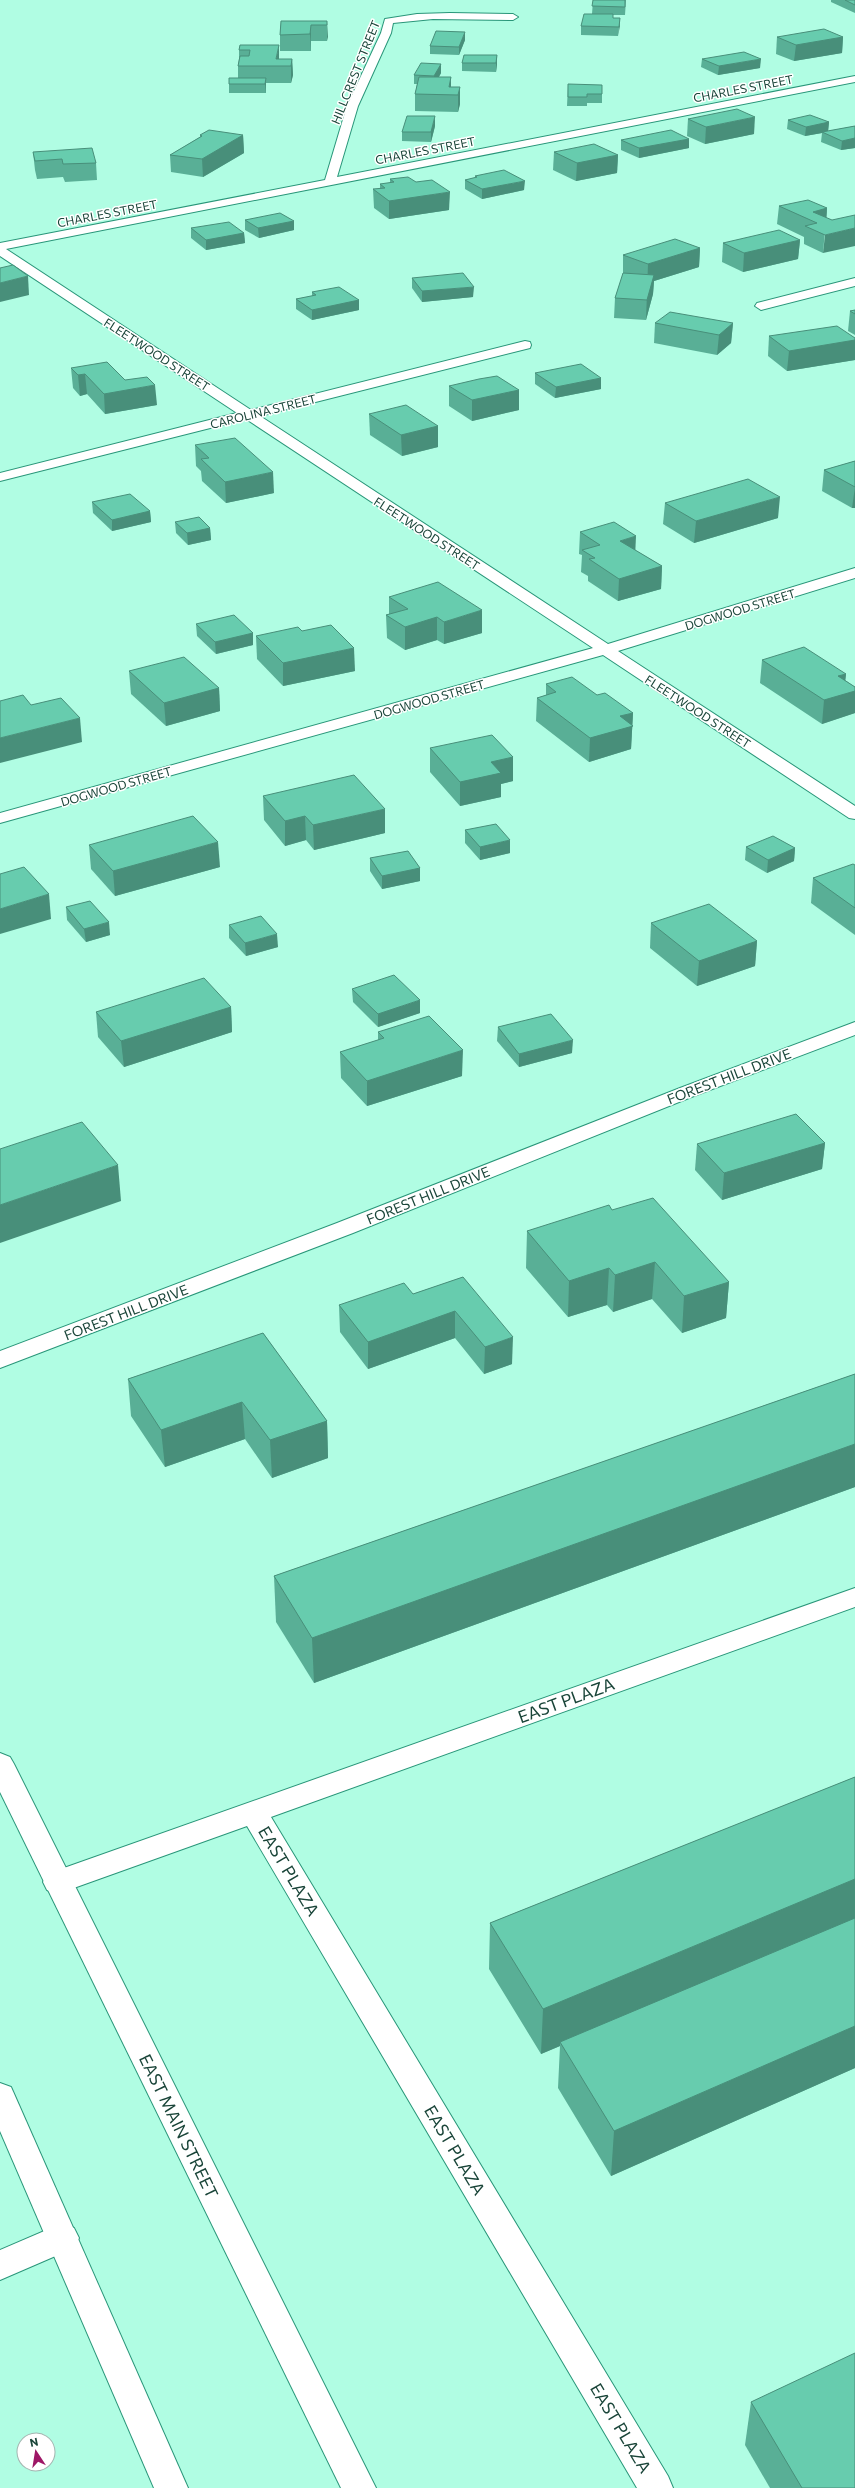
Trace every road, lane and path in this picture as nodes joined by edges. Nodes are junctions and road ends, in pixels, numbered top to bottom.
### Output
1 (512, 17) dead end
2 (855, 79) edge
3 (330, 182) junction
4 (0, 248) edge
5 (0, 251) edge
6 (855, 282) edge
7 (761, 306) dead end
8 (526, 345) dead end
9 (249, 415) junction
10 (0, 477) edge
11 (855, 573) edge
12 (605, 650) junction
13 (855, 814) edge
14 (0, 818) edge
15 (855, 1028) edge
16 (0, 1360) edge
17 (855, 1597) edge
18 (0, 1764) edge
19 (254, 1812) junction
20 (57, 1882) junction
21 (0, 2096) edge
22 (63, 2238) junction
23 (0, 2265) edge
24 (171, 2488) edge
25 (359, 2488) edge
26 (656, 2488) edge

1 - 3 street, HILLCREST STREET
2 - 3 street, CHARLES STREET
3 - 4 street, CHARLES STREET
5 - 9 street, FLEETWOOD STREET
6 - 7 street
8 - 9 street, CAROLINA STREET
9 - 10 street, CAROLINA STREET
9 - 12 street, FLEETWOOD STREET
11 - 12 street, DOGWOOD STREET
12 - 13 street, FLEETWOOD STREET
12 - 14 street, DOGWOOD STREET
15 - 16 street, FOREST HILL DRIVE
17 - 19 street, EAST PLAZA
18 - 20 street, EAST MAIN STREET
19 - 20 street, EAST PLAZA
19 - 26 street, EAST PLAZA
20 - 25 street, EAST MAIN STREET
21 - 22 street
22 - 23 street
22 - 24 street

